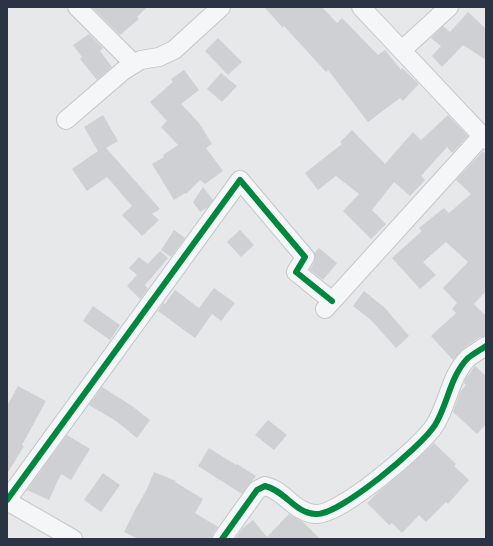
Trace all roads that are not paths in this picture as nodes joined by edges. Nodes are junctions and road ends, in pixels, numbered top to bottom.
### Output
1 (77, 7) edge
2 (221, 7) edge
3 (360, 7) edge
4 (450, 7) edge
5 (413, 40) junction
6 (134, 64) junction
7 (66, 120) dead end
8 (484, 138) edge
9 (486, 346) edge
10 (7, 500) edge
11 (73, 539) edge
12 (222, 539) edge

1 - 6 street
2 - 6 street
3 - 5 street
4 - 5 street
5 - 8 street
6 - 7 street
8 - 10 street
9 - 12 street
10 - 11 street

